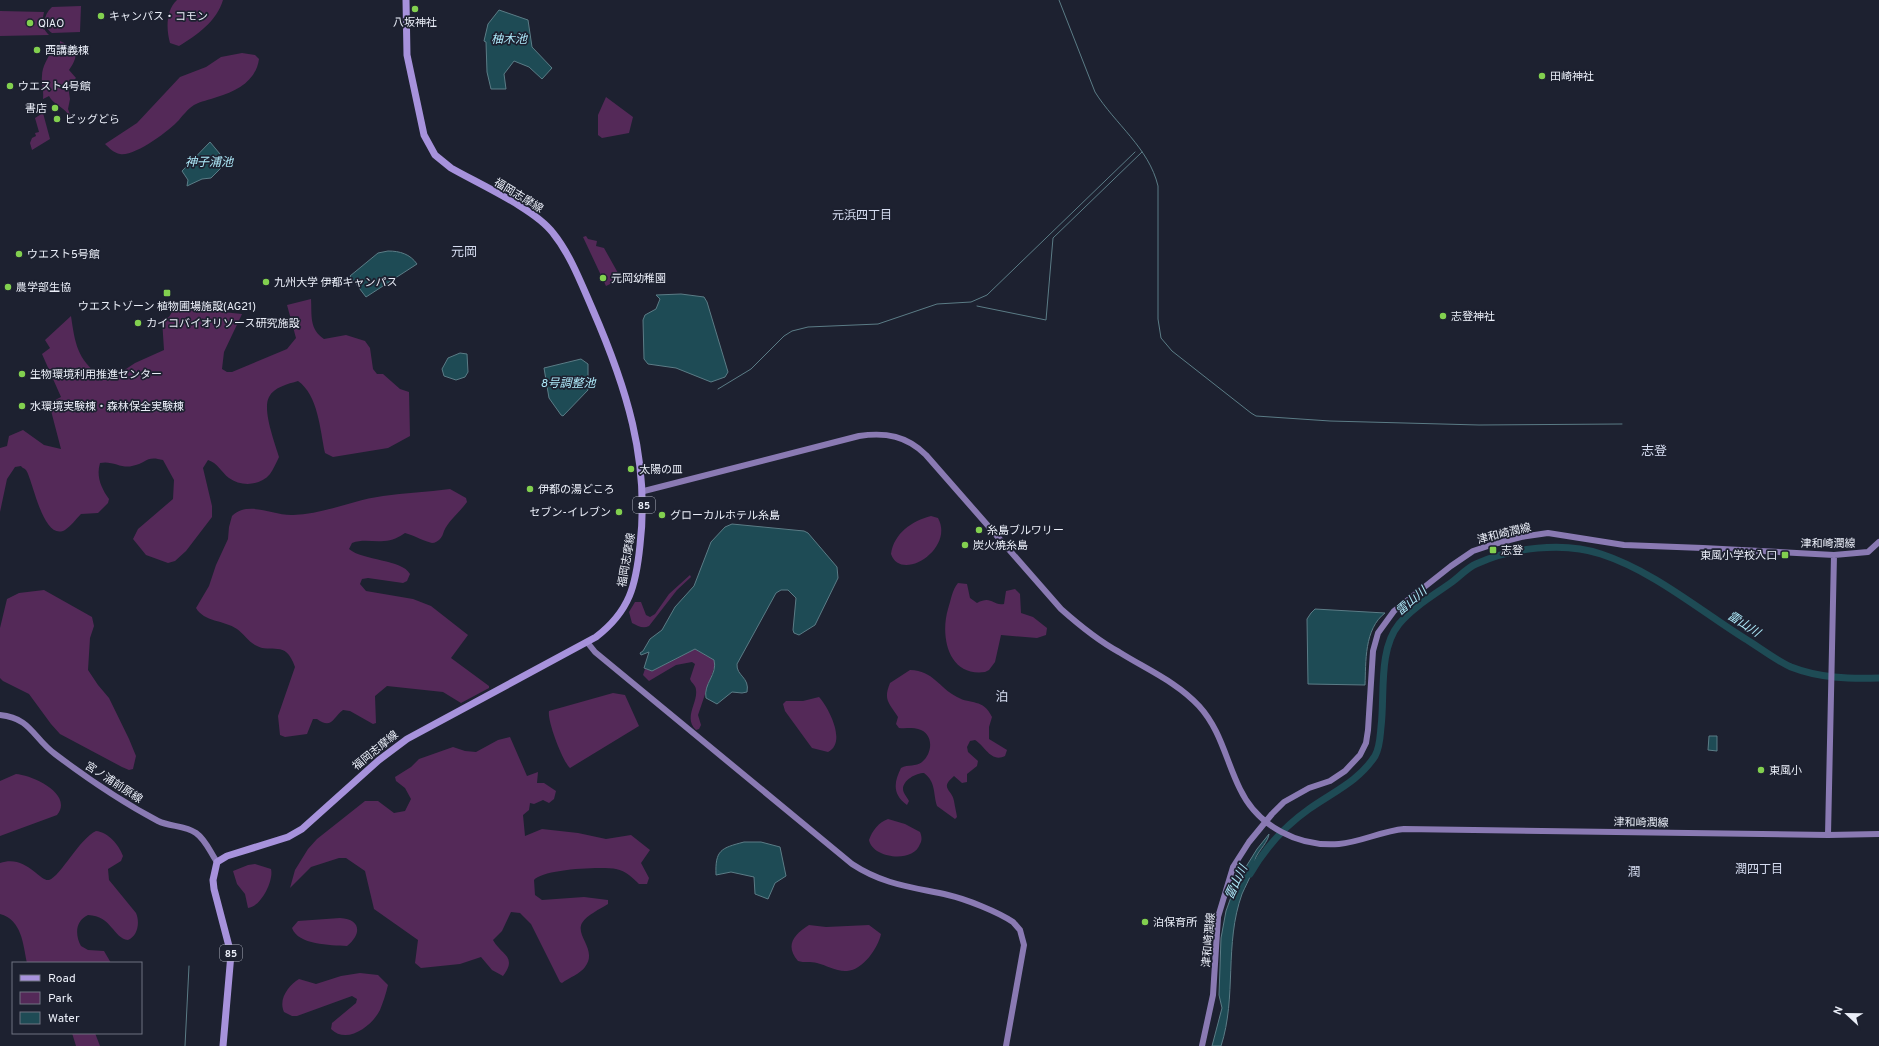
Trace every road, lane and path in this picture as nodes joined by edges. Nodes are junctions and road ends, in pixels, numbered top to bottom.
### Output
1 (406, 0) edge
2 (644, 491) junction
3 (1879, 542) edge
4 (1834, 556) junction
5 (587, 642) junction
6 (0, 715) edge
7 (1265, 822) junction
8 (1879, 834) edge
9 (1828, 835) junction
10 (217, 862) junction
11 (223, 1046) edge
12 (1006, 1046) edge
13 (1202, 1046) edge

1 - 2 main road, 福岡志摩線 / 85
2 - 5 main road, 福岡志摩線 / 85
2 - 7 main road
3 - 4 main road, 津和崎潤線
4 - 7 main road, 津和崎潤線
4 - 9 main road
5 - 10 main road, 福岡志摩線 / 85
5 - 12 main road
6 - 10 main road, 宮ノ浦前原線
7 - 9 main road, 津和崎潤線
7 - 13 main road, 津和崎潤線
8 - 9 main road, 津和崎潤線
10 - 11 main road, 85

